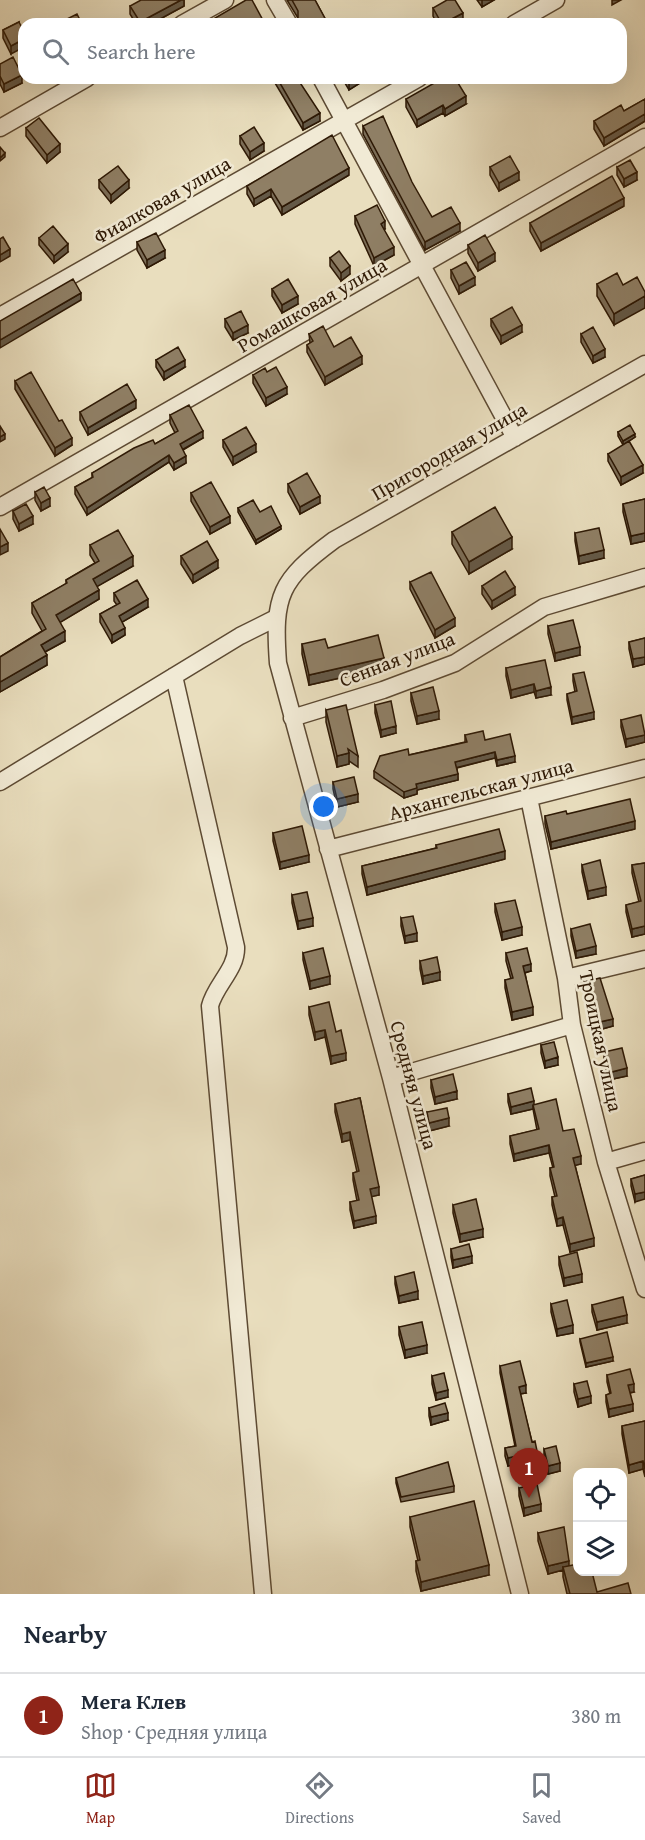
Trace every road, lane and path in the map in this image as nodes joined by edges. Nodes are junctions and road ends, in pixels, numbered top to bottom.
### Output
1 (225, 0) edge
2 (275, 0) edge
3 (556, 0) edge
4 (193, 18) edge
5 (286, 18) edge
6 (524, 18) edge
7 (77, 84) edge
8 (324, 84) edge
9 (408, 84) edge
10 (345, 120) junction
11 (0, 128) edge
12 (645, 137) edge
13 (423, 266) junction
14 (0, 316) edge
15 (645, 364) edge
16 (515, 438) junction
17 (0, 507) edge
18 (645, 577) edge
19 (285, 588) joint
20 (276, 618) junction
21 (174, 676) junction
22 (292, 718) junction
23 (645, 768) edge
24 (0, 782) edge
25 (529, 798) junction
26 (328, 849) junction
27 (645, 959) edge
28 (566, 978) junction
29 (572, 1025) junction
30 (391, 1078) junction
31 (645, 1151) edge
32 (606, 1162) junction
33 (645, 1289) edge
34 (263, 1594) edge
35 (520, 1594) edge

1 - 4 street
2 - 5 street
3 - 6 street
7 - 11 street
8 - 10 street
9 - 10 street, Фиалковая улица
10 - 13 street
10 - 14 street, Фиалковая улица
12 - 13 street, Ромашковая улица
13 - 16 street
13 - 17 street, Ромашковая улица
15 - 16 street, Пригородная улица
16 - 19 street, Пригородная улица
18 - 22 street, Сенная улица
19 - 20 street, Средняя улица
20 - 21 street
20 - 22 street, Средняя улица
21 - 24 street
21 - 34 street
22 - 26 street, Средняя улица
23 - 25 street, Архангельская улица
25 - 26 street, Архангельская улица
25 - 28 street, Троицкая улица
26 - 30 street, Средняя улица
27 - 28 street
28 - 29 street, Троицкая улица
29 - 30 street
29 - 32 street, Троицкая улица
30 - 35 street, Средняя улица
31 - 32 street
32 - 33 street, Троицкая улица

